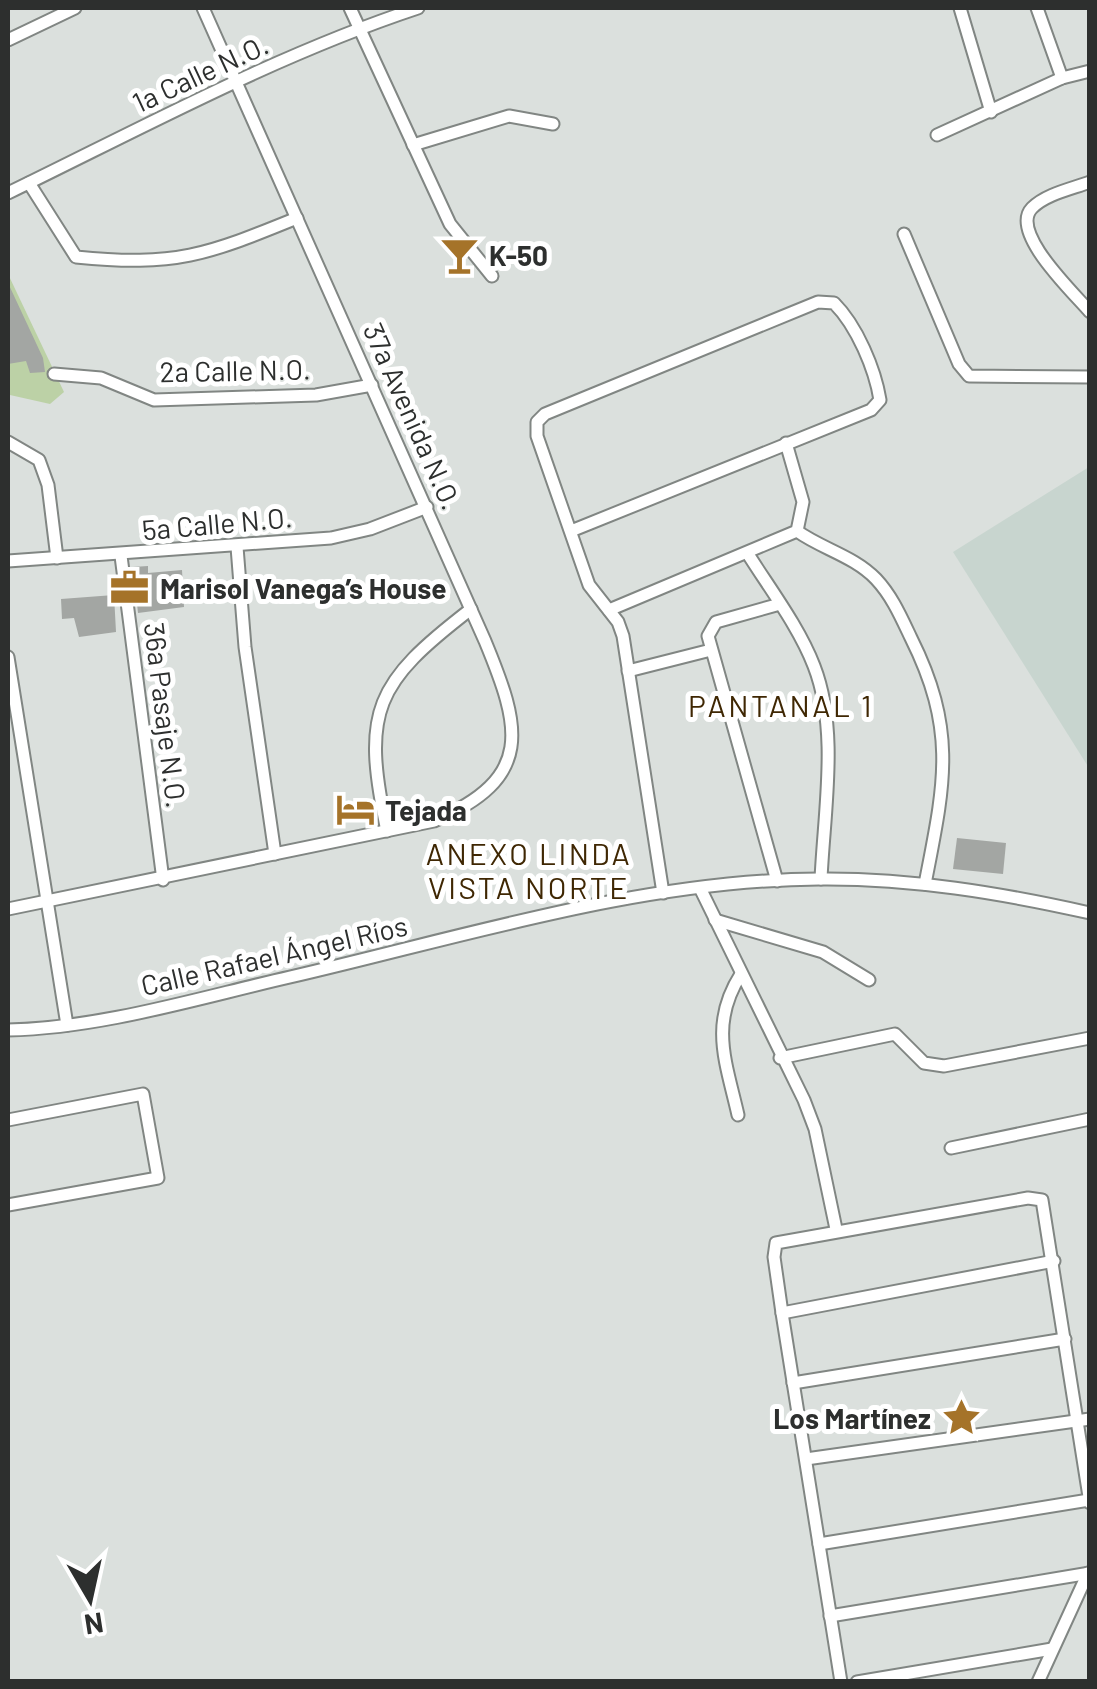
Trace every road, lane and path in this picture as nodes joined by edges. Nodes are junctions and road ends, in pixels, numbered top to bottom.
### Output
1 (75, 8) edge
2 (203, 8) edge
3 (350, 8) edge
4 (418, 8) edge
5 (960, 8) edge
6 (1036, 8) edge
7 (359, 27) junction
8 (8, 40) edge
9 (1090, 71) edge
10 (1062, 78) junction
11 (236, 82) junction
12 (990, 112) junction
13 (553, 124) dead end
14 (938, 135) dead end
15 (413, 145) junction
16 (1090, 182) edge
17 (29, 183) junction
18 (8, 194) edge
19 (297, 218) junction
20 (904, 234) dead end
21 (492, 276) dead end
22 (1090, 312) edge
23 (54, 374) dead end
24 (1090, 377) edge
25 (372, 386) junction
26 (8, 442) edge
27 (786, 443) junction
28 (426, 507) junction
29 (571, 531) junction
30 (797, 531) junction
31 (237, 547) junction
32 (748, 554) junction
33 (121, 556) junction
34 (57, 558) junction
35 (8, 561) edge
36 (780, 604) junction
37 (472, 609) junction
38 (609, 610) junction
39 (711, 650) junction
40 (8, 657) edge
41 (628, 671) junction
42 (387, 831) junction
43 (275, 854) junction
44 (821, 879) junction
45 (163, 880) junction
46 (777, 881) junction
47 (925, 884) junction
48 (700, 888) junction
49 (663, 893) junction
50 (45, 904) junction
51 (8, 909) edge
52 (1090, 913) edge
53 (715, 920) junction
54 (740, 974) junction
55 (870, 980) dead end
56 (68, 1025) junction
57 (8, 1030) edge
58 (1090, 1038) edge
59 (780, 1058) junction
60 (738, 1115) dead end
61 (8, 1120) edge
62 (1090, 1120) edge
63 (951, 1148) dead end
64 (8, 1205) edge
65 (836, 1229) junction
66 (1054, 1261) junction
67 (782, 1313) junction
68 (1065, 1338) junction
69 (792, 1382) junction
70 (1084, 1420) edge
71 (806, 1459) junction
72 (1089, 1502) edge
73 (819, 1544) junction
74 (1089, 1573) edge
75 (830, 1616) junction
76 (1052, 1649) junction
77 (841, 1682) edge
78 (857, 1682) edge
79 (1038, 1682) edge

1 - 8 street
2 - 11 street, 37a Avenida N.O.
3 - 7 street
4 - 7 street, 1a Calle N.O.
5 - 12 street
6 - 10 street
7 - 11 street, 1a Calle N.O.
7 - 15 street
9 - 10 street
10 - 12 street
11 - 17 street, 1a Calle N.O.
11 - 19 street, 37a Avenida N.O.
12 - 14 street
13 - 15 street
15 - 21 street
16 - 22 street
17 - 18 street, 1a Calle N.O.
17 - 19 street
19 - 25 street, 37a Avenida N.O.
20 - 24 street
23 - 25 street, 2a Calle N.O.
25 - 28 street, 37a Avenida N.O.
26 - 34 street
27 - 29 street
27 - 29 street
27 - 30 street
28 - 31 street, 5a Calle N.O.
28 - 37 street, 37a Avenida N.O.
29 - 38 street
30 - 32 street
30 - 47 street
31 - 33 street, 5a Calle N.O.
31 - 43 street
32 - 36 street
32 - 38 street
33 - 34 street, 5a Calle N.O.
33 - 45 street, 36a Pasaje N.O.
34 - 35 street, 5a Calle N.O.
36 - 39 street
36 - 44 street
37 - 42 street
37 - 42 street, 37a Avenida N.O.
38 - 41 street
39 - 41 street
39 - 46 street
40 - 50 street
41 - 49 street
42 - 43 street, 37a Avenida N.O.
43 - 45 street, 37a Avenida N.O.
44 - 46 street, Calle Rafael Ángel Ríos
44 - 47 street, Calle Rafael Ángel Ríos
45 - 50 street, 37a Avenida N.O.
46 - 48 street, Calle Rafael Ángel Ríos
47 - 52 street, Calle Rafael Ángel Ríos
48 - 49 street, Calle Rafael Ángel Ríos
48 - 53 street
49 - 56 street, Calle Rafael Ángel Ríos
50 - 51 street, 37a Avenida N.O.
50 - 56 street
53 - 54 street
53 - 55 street
54 - 59 street
54 - 60 street
56 - 57 street, Calle Rafael Ángel Ríos
58 - 59 street
59 - 65 street
61 - 64 street
62 - 63 street
65 - 66 street
65 - 67 street
66 - 67 street
66 - 68 street
67 - 69 street
68 - 69 street
68 - 70 street
69 - 71 street
70 - 71 street
70 - 72 street
71 - 73 street
72 - 73 street
73 - 75 street
74 - 75 street
74 - 76 street
75 - 77 street
76 - 78 street
76 - 79 street

